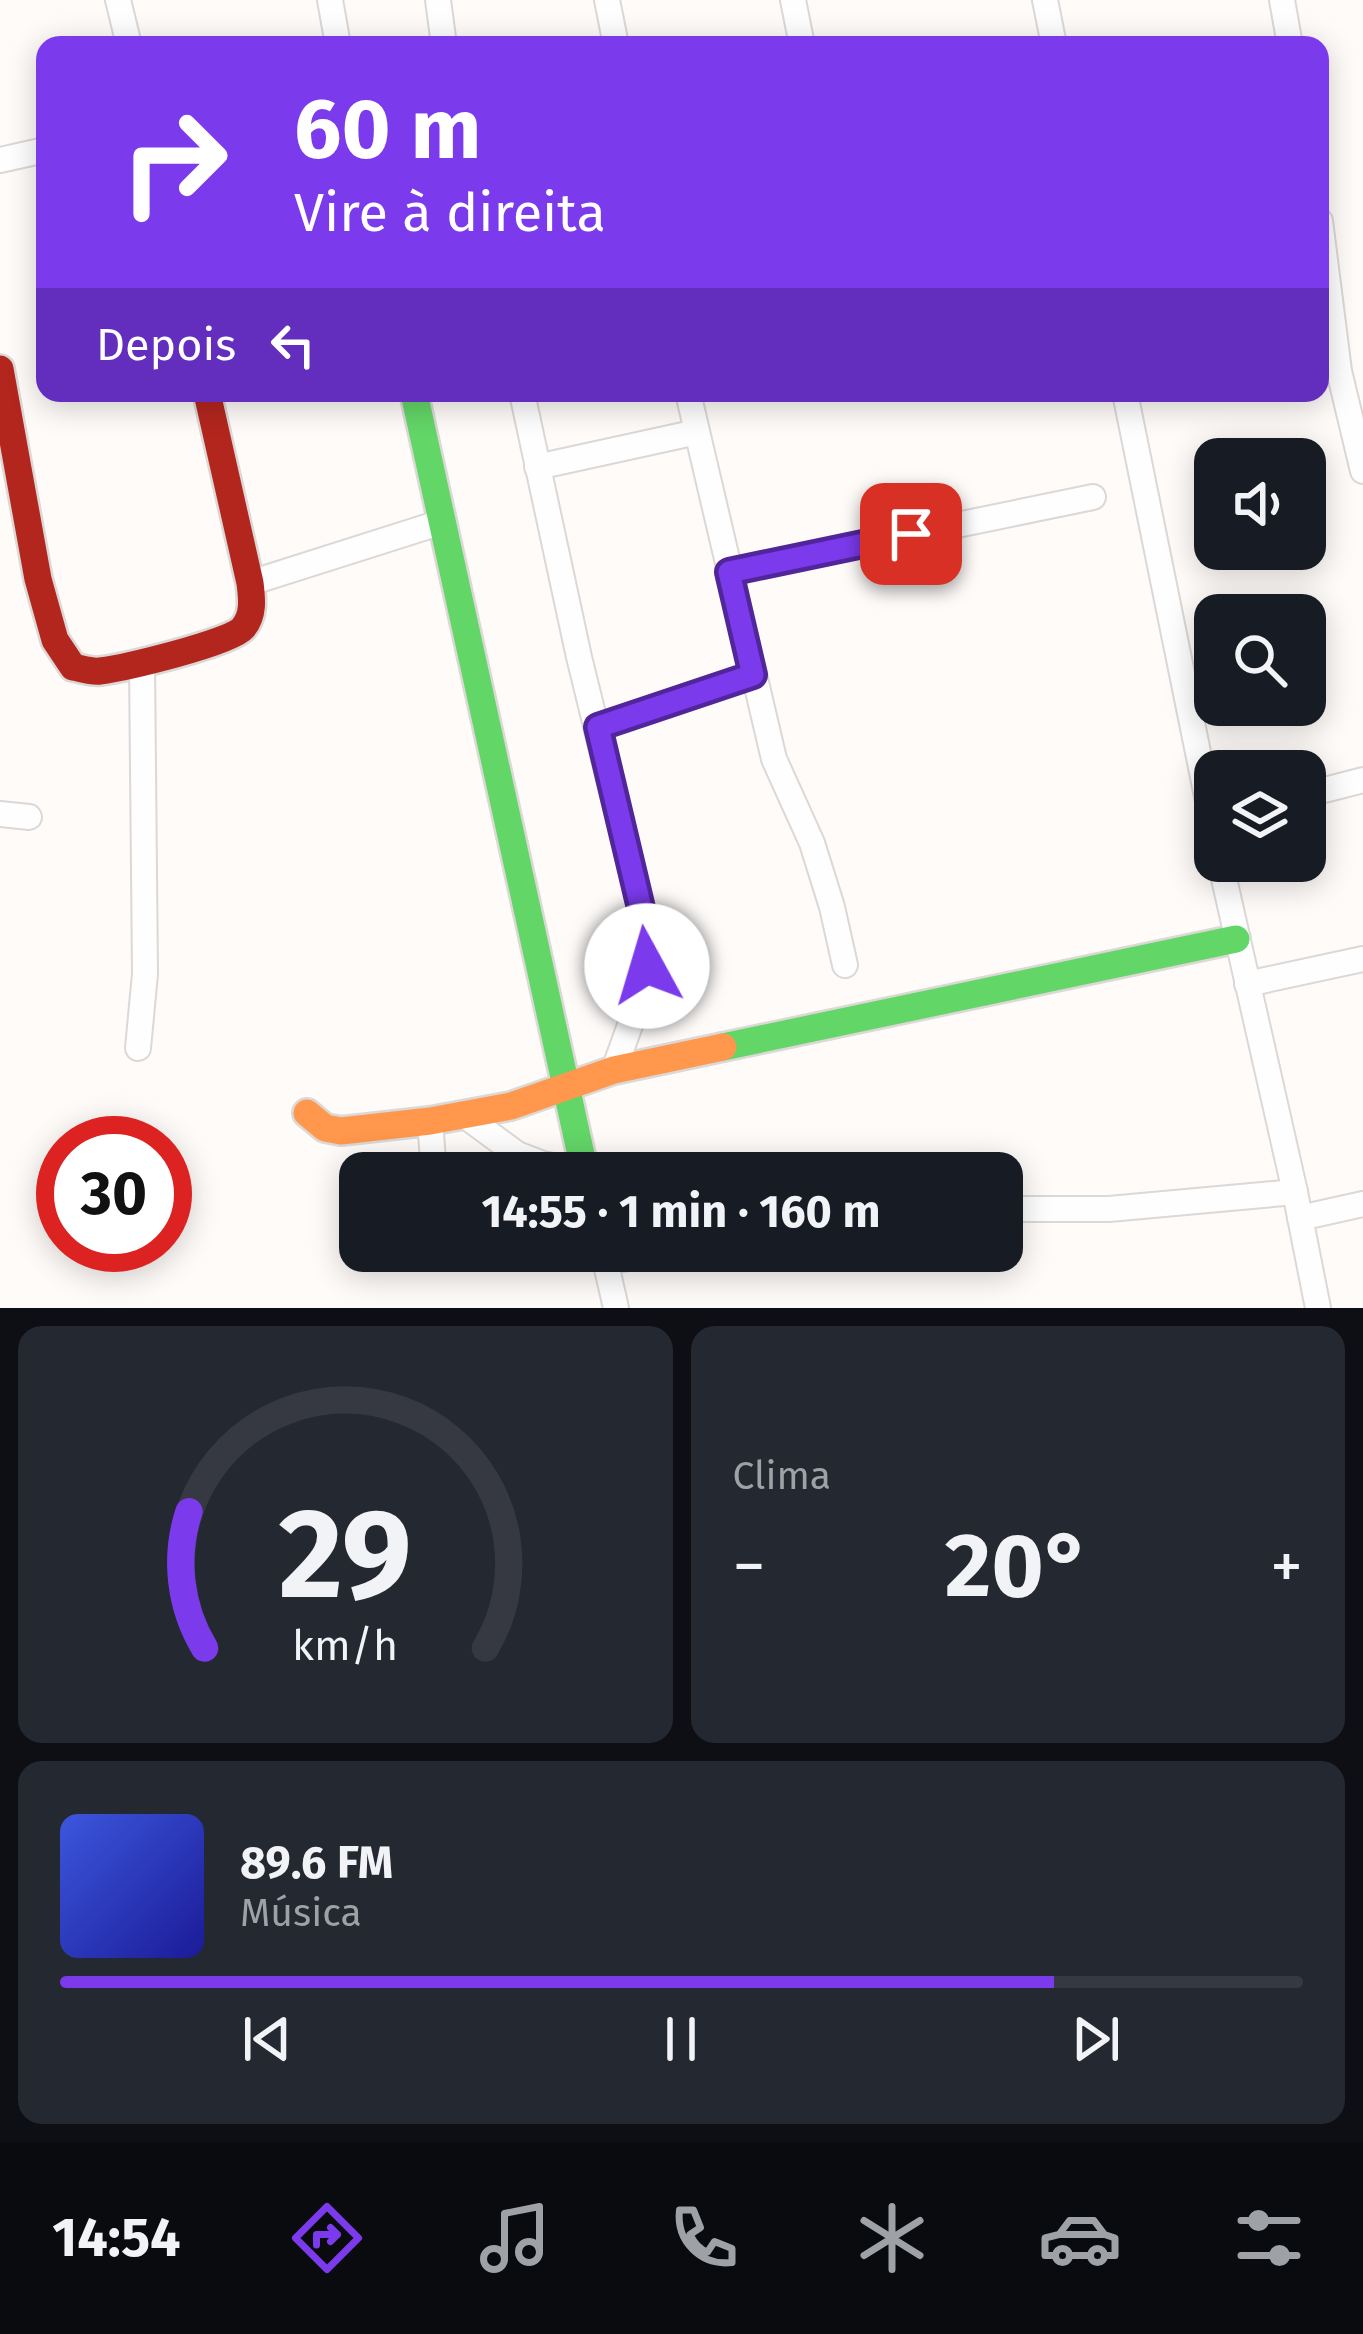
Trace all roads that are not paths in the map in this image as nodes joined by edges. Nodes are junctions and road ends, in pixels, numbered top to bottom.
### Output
1 (118, 0) edge
2 (330, 0) edge
3 (438, 0) edge
4 (607, 0) edge
5 (793, 0) edge
6 (1045, 0) edge
7 (1282, 0) edge
8 (126, 36) edge
9 (336, 36) edge
10 (443, 36) edge
11 (614, 36) edge
12 (800, 36) edge
13 (1052, 36) edge
14 (1288, 36) edge
15 (36, 152) edge
16 (0, 160) edge
17 (1329, 292) edge
18 (0, 369) edge
19 (209, 402) edge
20 (416, 402) edge
21 (523, 402) edge
22 (690, 402) edge
23 (1127, 402) edge
24 (697, 432) junction
25 (537, 467) junction
26 (1363, 471) edge
27 (1094, 497) dead end
28 (442, 522) junction
29 (729, 572) junction
30 (250, 583) junction
31 (142, 663) junction
32 (753, 675) junction
33 (598, 727) junction
34 (1199, 750) edge
35 (1363, 780) edge
36 (1326, 789) edge
37 (0, 814) edge
38 (29, 817) dead end
39 (1224, 882) edge
40 (1236, 938) junction
41 (1363, 959) edge
42 (844, 964) dead end
43 (1247, 984) junction
44 (138, 1048) dead end
45 (614, 1070) junction
46 (567, 1088) junction
47 (307, 1113) dead end
48 (464, 1115) junction
49 (430, 1121) junction
50 (432, 1152) edge
51 (514, 1152) edge
52 (581, 1152) edge
53 (1295, 1192) junction
54 (1363, 1204) edge
55 (1023, 1209) edge
56 (1300, 1218) junction
57 (608, 1272) edge
58 (616, 1308) edge
59 (1318, 1308) edge

1 - 8 street
2 - 9 street
3 - 10 street
4 - 11 street
5 - 12 street
6 - 13 street
7 - 14 street
15 - 16 street
17 - 26 street
18 - 31 street
19 - 30 street
20 - 28 street
21 - 25 street
22 - 24 street
23 - 34 street
24 - 25 street
24 - 29 street
25 - 33 street
27 - 29 street
28 - 30 street
28 - 46 street
29 - 32 street
30 - 31 street
31 - 44 street
32 - 33 street
32 - 42 street
33 - 45 street
35 - 36 street
37 - 38 street
39 - 40 street
40 - 43 street
40 - 45 street
41 - 43 street
43 - 53 street
45 - 46 street
46 - 48 street
46 - 52 street
47 - 49 street
48 - 49 street
48 - 51 street
49 - 50 street
53 - 55 street
53 - 56 street
54 - 56 street
56 - 59 street
57 - 58 street

